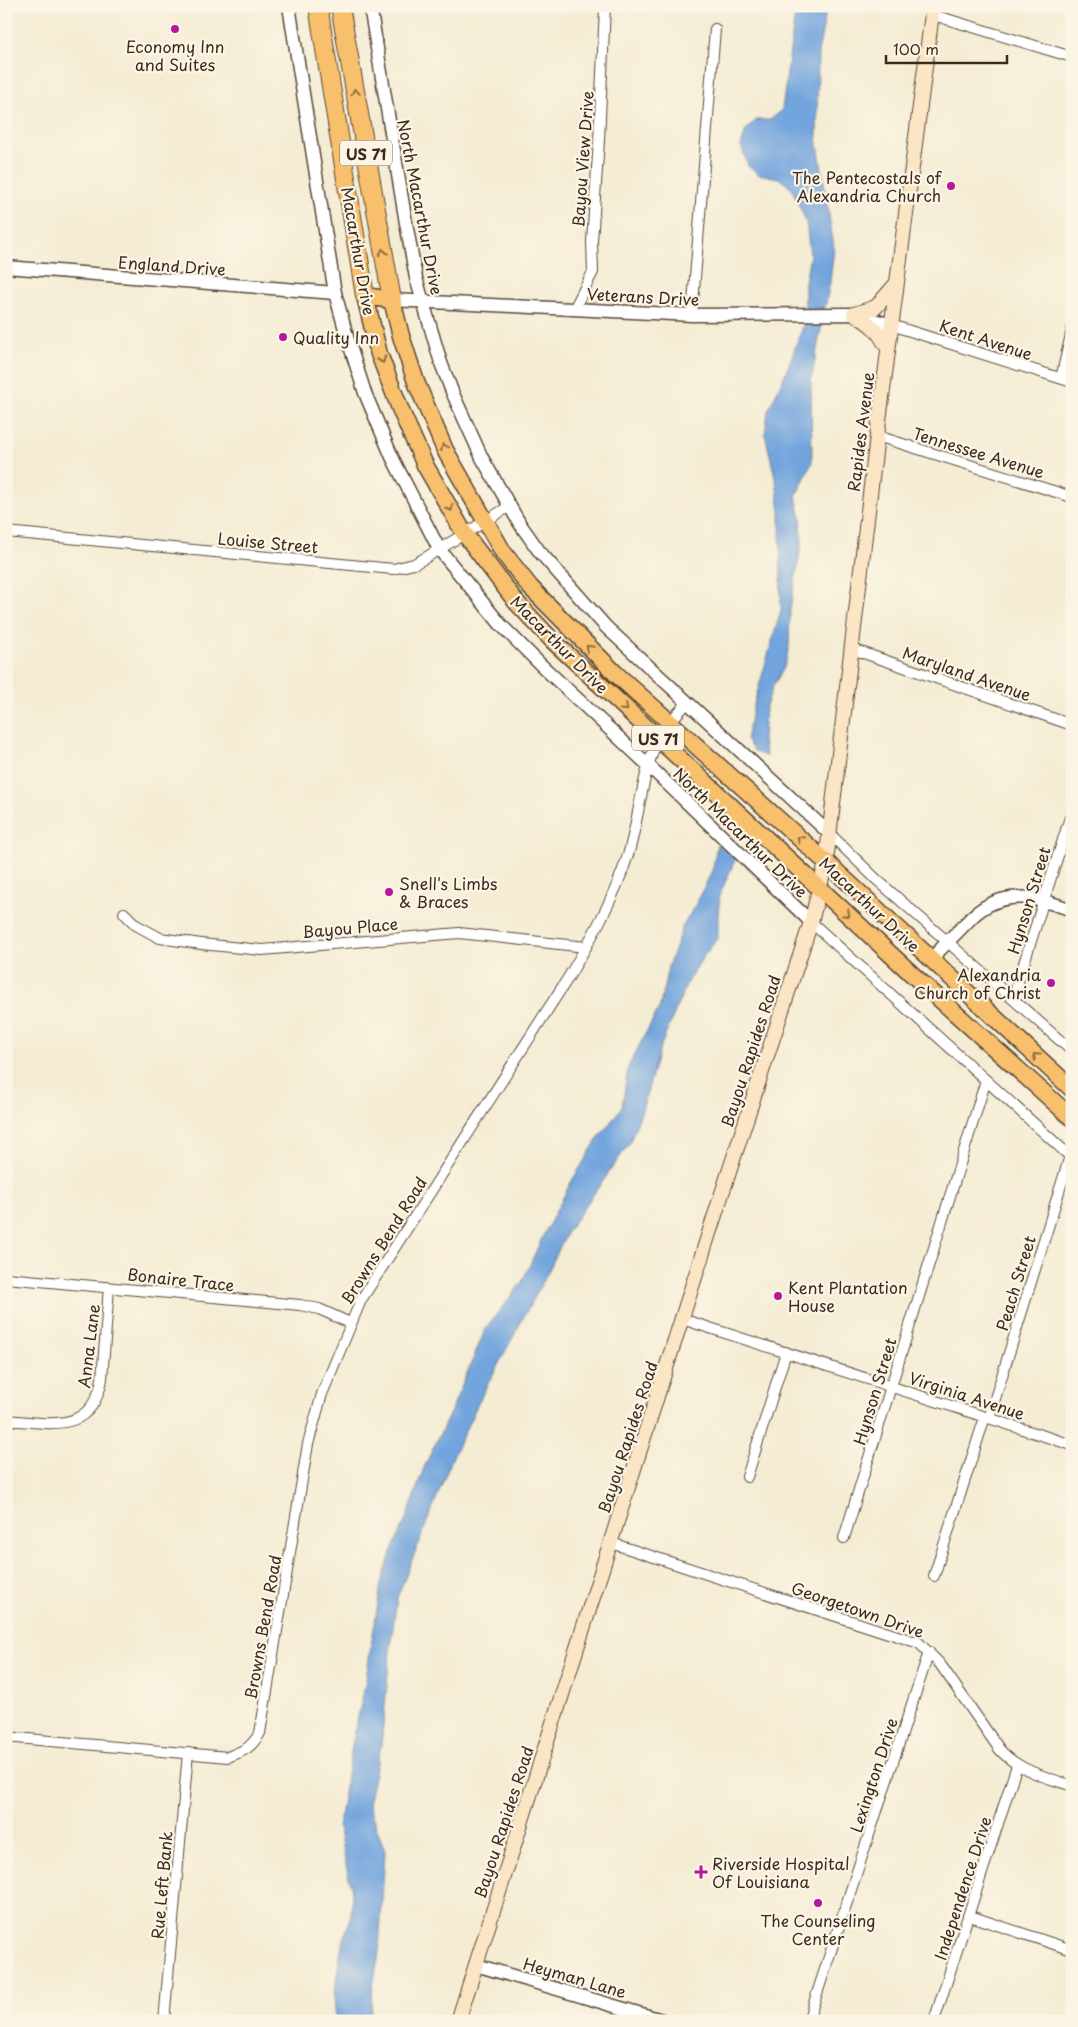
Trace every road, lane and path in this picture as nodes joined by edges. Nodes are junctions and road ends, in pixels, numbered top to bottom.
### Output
1 (289, 6) edge
2 (318, 6) edge
3 (340, 6) edge
4 (370, 6) edge
5 (605, 6) edge
6 (931, 10) edge
7 (715, 29) dead end
8 (1072, 57) edge
9 (6, 267) edge
10 (896, 283) junction
11 (335, 293) junction
12 (365, 296) junction
13 (392, 300) junction
14 (422, 301) junction
15 (574, 309) junction
16 (850, 314) junction
17 (692, 315) junction
18 (891, 325) junction
19 (1072, 330) edge
20 (888, 349) junction
21 (1061, 378) junction
22 (1072, 382) edge
23 (876, 436) junction
24 (1072, 497) edge
25 (510, 506) junction
26 (485, 522) junction
27 (6, 532) edge
28 (464, 533) junction
29 (439, 549) junction
30 (852, 649) junction
31 (688, 703) junction
32 (670, 722) junction
33 (1072, 725) edge
34 (658, 739) junction
35 (648, 765) junction
36 (1072, 811) edge
37 (830, 834) junction
38 (826, 862) junction
39 (820, 888) junction
40 (1043, 900) junction
41 (1072, 910) edge
42 (124, 913) dead end
43 (811, 922) junction
44 (948, 941) junction
45 (586, 947) junction
46 (930, 960) junction
47 (914, 976) junction
48 (1013, 998) junction
49 (1072, 1052) edge
50 (986, 1080) junction
51 (1072, 1089) edge
52 (1072, 1120) edge
53 (1071, 1157) edge
54 (6, 1278) edge
55 (109, 1287) junction
56 (682, 1319) junction
57 (350, 1323) junction
58 (786, 1352) junction
59 (891, 1386) junction
60 (987, 1418) junction
61 (6, 1420) edge
62 (1072, 1445) edge
63 (747, 1477) dead end
64 (844, 1538) dead end
65 (611, 1543) junction
66 (934, 1576) dead end
67 (929, 1652) junction
68 (6, 1737) edge
69 (188, 1753) junction
70 (1017, 1765) junction
71 (1072, 1786) edge
72 (970, 1916) junction
73 (1072, 1950) edge
74 (476, 1965) junction
75 (164, 2021) edge
76 (458, 2021) edge
77 (665, 2021) edge
78 (808, 2021) edge
79 (934, 2021) edge

1 - 11 street, North Macarthur Drive
2 - 12 highway, Macarthur Drive / US 71
13 -> 3 highway, Macarthur Drive / US 71
4 - 14 street, North Macarthur Drive
5 - 15 street, Bayou View Drive
6 - 8 street
6 - 10 main road, Rapides Avenue
7 - 17 street
9 - 11 street, England Drive
10 - 16 main road
10 - 18 main road, Rapides Avenue
11 - 29 street, North Macarthur Drive
12 - 13 highway
12 -> 28 highway, Macarthur Drive / US 71
13 - 14 street, Veterans Drive
26 -> 13 highway, Macarthur Drive / US 71
14 - 15 street, Veterans Drive
14 - 25 street, North Macarthur Drive
15 - 17 street, Veterans Drive
16 - 17 street, Veterans Drive
16 - 18 street, Veterans Drive
16 - 20 main road
18 - 20 main road, Rapides Avenue
18 - 21 street, Kent Avenue
19 - 21 street
20 - 23 main road, Rapides Avenue
21 - 22 street, Kent Avenue
23 - 24 street, Tennessee Avenue
23 - 30 main road, Rapides Avenue
25 - 26 street, Louise Street
25 - 31 street, North Macarthur Drive
26 - 28 street, Louise Street
32 -> 26 highway, Macarthur Drive / US 71
27 - 29 street, Louise Street
28 - 29 street, Louise Street
28 -> 34 highway, Macarthur Drive / US 71
29 - 35 street, North Macarthur Drive
30 - 33 street, Maryland Avenue
30 - 37 main road, Rapides Avenue
31 - 32 street, Browns Bend Road
31 - 37 street, North Macarthur Drive
32 - 34 street, Browns Bend Road
38 -> 32 highway, Macarthur Drive / US 71
34 - 35 street, Browns Bend Road
34 - 39 highway, Macarthur Drive / US 71
35 - 43 street, North Macarthur Drive
35 - 45 street, Browns Bend Road
36 - 40 street, Hynson Street
37 - 38 main road, Rapides Avenue
37 - 44 street, Macarthur Drive
38 - 39 main road, Bayou Rapides Road
38 - 46 highway, Macarthur Drive / US 71
39 - 43 main road, Bayou Rapides Road
39 -> 47 highway, Macarthur Drive / US 71
40 - 41 street
40 - 44 street
40 - 48 street, Hynson Street
42 - 45 street, Bayou Place
43 - 50 street
43 - 56 main road, Bayou Rapides Road
44 - 46 street
44 - 48 street, Macarthur Drive
45 - 57 street, Browns Bend Road
46 - 47 highway
51 -> 46 highway, Macarthur Drive / US 71
47 - 52 highway, Macarthur Drive / US 71
48 - 49 street, Macarthur Drive
50 - 53 street
50 - 59 street, Hynson Street
53 - 60 street, Peach Street
54 - 55 street, Bonaire Trace
55 - 57 street, Bonaire Trace
55 - 61 street, Anna Lane
56 - 58 street, Virginia Avenue
56 - 65 main road, Bayou Rapides Road
57 - 69 street, Browns Bend Road
58 - 59 street, Virginia Avenue
58 - 63 street
59 - 60 street, Virginia Avenue
59 - 64 street, Hynson Street
60 - 62 street, Virginia Avenue
60 - 66 street, Peach Street
65 - 67 street, Georgetown Drive
65 - 74 main road, Bayou Rapides Road
67 - 70 street, Georgetown Drive
67 - 78 street, Lexington Drive
68 - 69 street, Browns Bend Road
69 - 75 street, Rue Left Bank
70 - 71 street, Georgetown Drive
70 - 72 street, Independence Drive
72 - 73 street
72 - 79 street, Independence Drive
74 - 76 main road, Bayou Rapides Road
74 - 77 street, Heyman Lane

